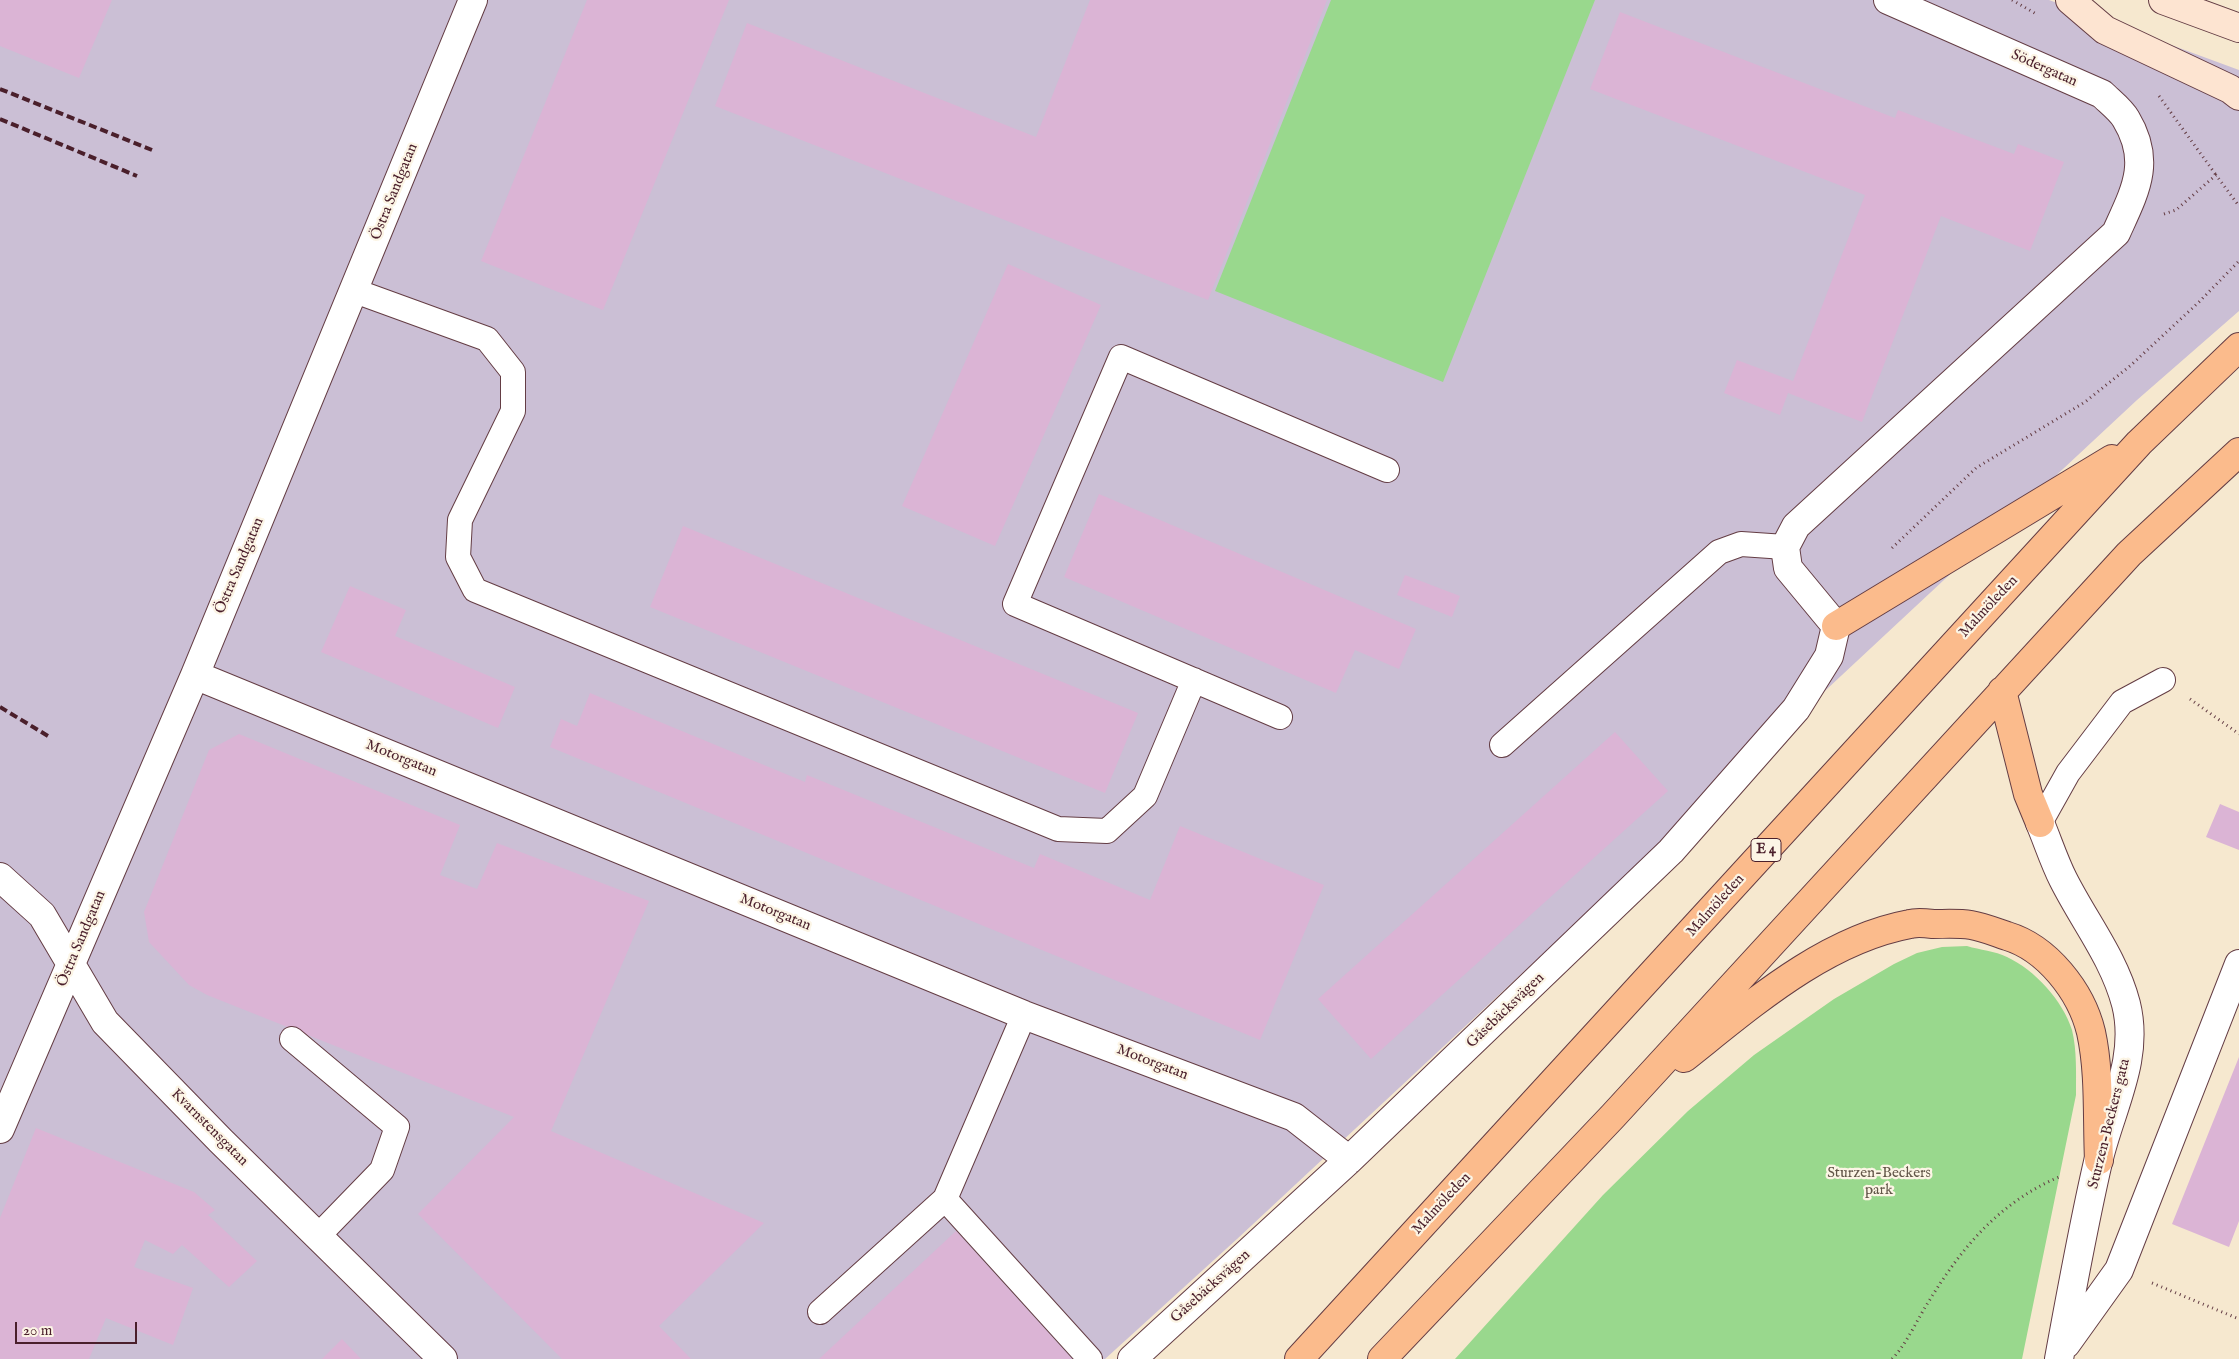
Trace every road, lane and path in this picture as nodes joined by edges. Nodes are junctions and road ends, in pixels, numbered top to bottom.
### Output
1 (473, 0) edge
2 (1888, 0) edge
3 (2070, 0) edge
4 (2163, 0) edge
5 (2239, 28) edge
6 (2239, 96) edge
7 (2239, 206) edge
8 (2116, 232) junction
9 (2239, 261) edge
10 (355, 290) junction
11 (2239, 347) edge
12 (2140, 443) junction
13 (2239, 452) edge
14 (1386, 470) dead end
15 (1785, 548) junction
16 (1886, 554) dead end
17 (1836, 626) junction
18 (195, 675) junction
19 (1194, 680) junction
20 (2163, 680) joint
21 (2002, 691) junction
22 (1280, 717) dead end
23 (2239, 734) edge
24 (1502, 745) dead end
25 (2040, 823) junction
26 (0, 877) edge
27 (2239, 964) edge
28 (71, 966) junction
29 (1024, 1015) junction
30 (292, 1039) dead end
31 (1613, 1116) junction
32 (0, 1129) edge
33 (1350, 1160) junction
34 (2098, 1160) junction
35 (946, 1199) junction
36 (318, 1236) junction
37 (2119, 1270) junction
38 (820, 1312) dead end
39 (2239, 1319) edge
40 (2060, 1355) edge
41 (443, 1359) edge
42 (1090, 1359) edge
43 (1132, 1359) edge
44 (1299, 1359) edge
45 (1382, 1359) edge
46 (1892, 1359) edge

1 - 10 street, Östra Sandgatan
2 - 8 street, Södergatan
3 - 6 main road
4 - 5 main road
7 - 8 path
8 - 15 street
9 - 16 path
10 - 18 street, Östra Sandgatan
10 - 19 lane
11 - 12 highway, Malmöleden / E 4
12 - 17 highway
12 - 44 highway, Malmöleden / E 4
13 - 21 highway
14 - 19 lane
15 - 17 street
15 - 24 lane
17 - 33 street, Gåsebäcksvägen
18 - 28 street, Östra Sandgatan
18 - 29 street, Motorgatan
19 - 22 lane
20 - 23 path
20 - 25 lane
21 - 25 highway
21 - 31 highway
25 - 34 street, Sturzen-Beckers gata
26 - 28 street, Kvarnstensgatan
27 - 37 street, Sturzen-Beckers gata
28 - 32 street, Östra Sandgatan
28 - 36 street, Kvarnstensgatan
29 - 33 street, Motorgatan
29 - 35 lane
30 - 36 lane
31 - 34 highway
31 - 45 highway
33 - 43 street, Gåsebäcksvägen
34 - 40 street, Sturzen-Beckers gata
34 - 46 path
35 - 38 lane
35 - 42 lane
36 - 41 street, Kvarnstensgatan
37 - 39 path
37 - 40 street, Sturzen-Beckers gata

